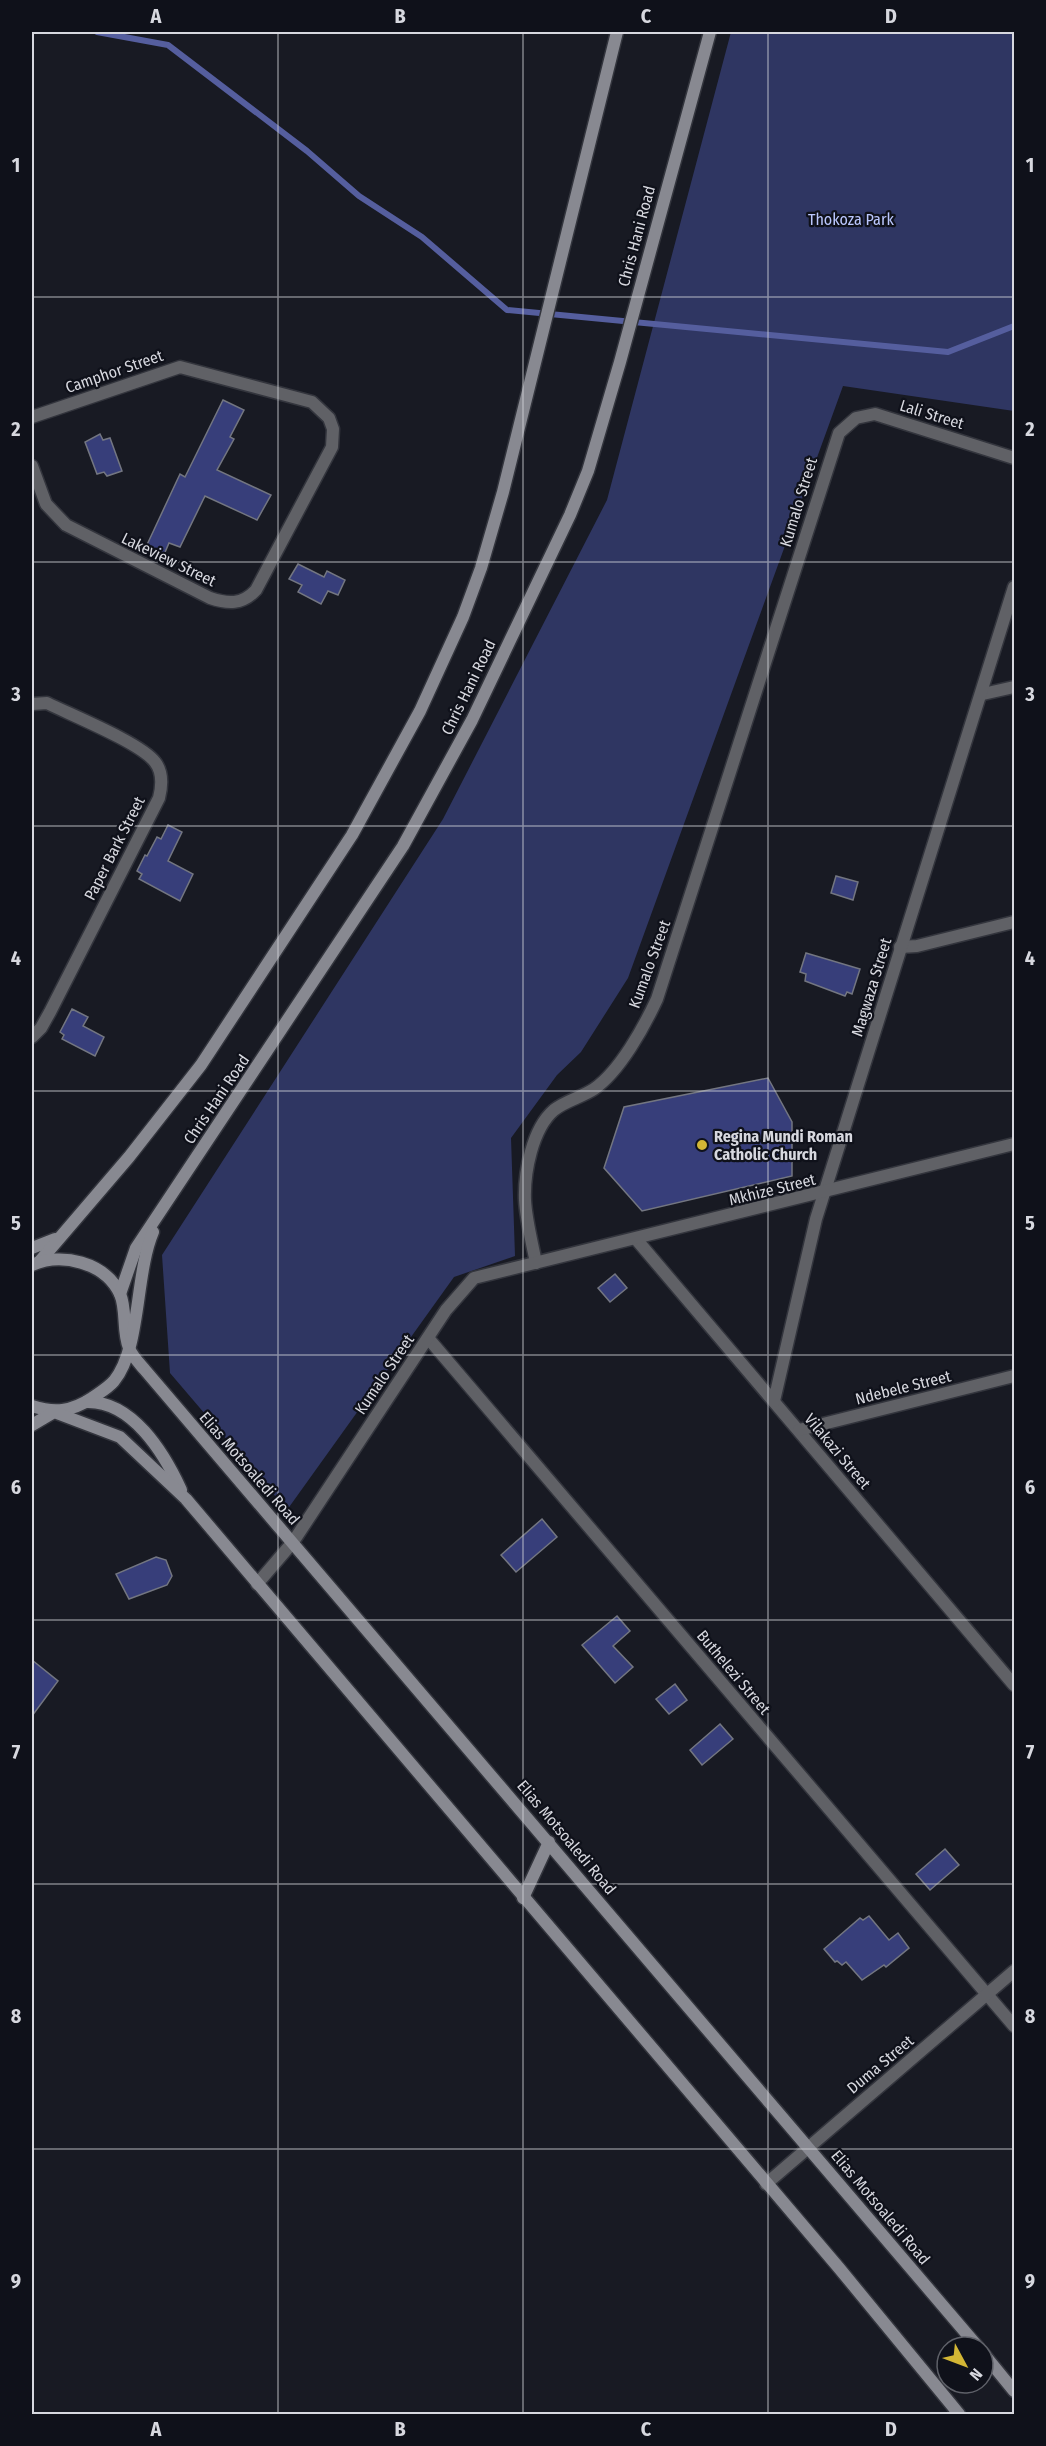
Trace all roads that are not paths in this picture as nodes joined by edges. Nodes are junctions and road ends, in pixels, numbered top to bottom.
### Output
1 (617, 32) edge
2 (710, 32) edge
3 (312, 402) joint
4 (32, 417) edge
5 (843, 429) joint
6 (1014, 458) edge
7 (32, 466) edge
8 (1014, 587) edge
9 (1014, 687) edge
10 (983, 694) junction
11 (32, 704) edge
12 (1014, 921) edge
13 (900, 947) junction
14 (32, 1037) edge
15 (1014, 1144) edge
16 (825, 1192) junction
17 (161, 1211) junction
18 (60, 1236) junction
19 (636, 1239) junction
20 (32, 1248) edge
21 (36, 1263) edge
22 (536, 1263) junction
23 (120, 1294) junction
24 (428, 1338) junction
25 (129, 1349) junction
26 (1014, 1376) edge
27 (774, 1401) junction
28 (86, 1402) junction
29 (32, 1406) edge
30 (54, 1412) junction
31 (32, 1425) edge
32 (799, 1430) junction
33 (186, 1499) junction
34 (293, 1542) junction
35 (257, 1584) junction
36 (1014, 1685) edge
37 (549, 1842) junction
38 (523, 1898) junction
39 (1014, 1971) edge
40 (987, 1995) junction
41 (1014, 2026) edge
42 (808, 2146) junction
43 (766, 2184) junction
44 (968, 2335) edge
45 (995, 2368) edge
46 (1014, 2391) edge
47 (959, 2415) edge

1 - 18 main road, Chris Hani Road
2 - 17 main road, Chris Hani Road
3 - 4 street, Camphor Street
3 - 7 street, Lakeview Street
5 - 6 street, Lali Street
5 - 22 street, Kumalo Street
8 - 10 street, Magwaza Street
9 - 10 street
10 - 13 street, Magwaza Street
11 - 14 street, Paper Bark Street
12 - 13 street
13 - 16 street, Magwaza Street
15 - 16 street, Mkhize Street
16 - 19 street, Mkhize Street
16 - 27 street, Magwaza Street
17 - 23 main road, Chris Hani Road
17 - 25 main road
18 - 20 main road
18 - 21 main road, Chris Hani Road
19 - 22 street, Mkhize Street
19 - 27 street, Vilakazi Street
21 - 23 main road
22 - 24 street, Kumalo Street
23 - 25 main road
24 - 34 street, Kumalo Street
24 - 40 street, Buthelezi Street
25 - 28 main road
25 - 34 main road, Elias Motsoaledi Road
26 - 32 street, Ndebele Street
27 - 32 street, Vilakazi Street
28 - 30 main road
28 - 33 main road
29 - 30 main road
30 - 31 main road
30 - 33 main road
32 - 36 street, Vilakazi Street
33 - 35 main road
34 - 35 street, Kumalo Street
34 - 37 main road, Elias Motsoaledi Road
35 - 38 main road
37 - 38 main road
37 - 42 main road, Elias Motsoaledi Road
38 - 43 main road
39 - 40 street, Duma Street
40 - 41 street, Buthelezi Street
40 - 42 street, Duma Street
42 - 43 street, Duma Street
42 - 44 main road, Elias Motsoaledi Road
43 - 47 main road
45 - 46 main road

